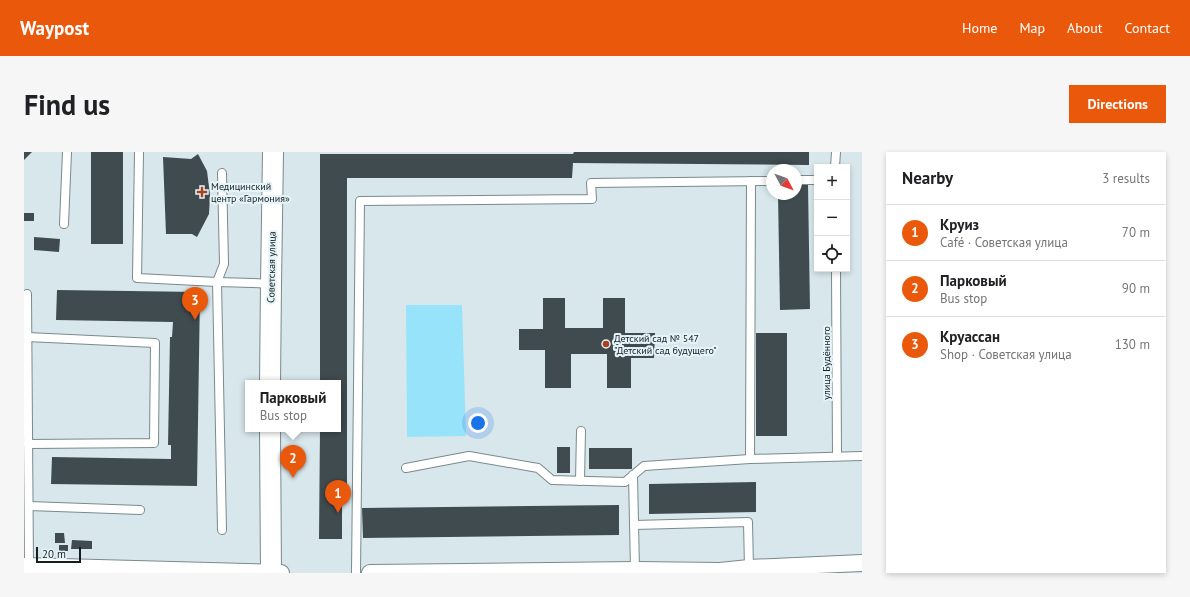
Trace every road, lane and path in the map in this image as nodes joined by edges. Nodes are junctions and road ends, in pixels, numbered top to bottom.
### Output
1 (67, 152) edge
2 (139, 152) edge
3 (273, 152) edge
4 (836, 152) edge
5 (835, 164) edge
6 (222, 173) dead end
7 (802, 180) edge
8 (814, 180) edge
9 (751, 181) junction
10 (766, 181) edge
11 (64, 224) dead end
12 (836, 272) edge
13 (217, 282) junction
14 (271, 284) junction
15 (27, 294) dead end
16 (27, 337) junction
17 (270, 380) edge
18 (581, 431) dead end
19 (270, 432) edge
20 (28, 444) junction
21 (837, 456) junction
22 (862, 456) edge
23 (750, 459) junction
24 (406, 468) dead end
25 (633, 475) junction
26 (580, 481) junction
27 (26, 486) edge
28 (29, 506) junction
29 (140, 510) dead end
30 (634, 525) junction
31 (222, 530) dead end
32 (862, 563) edge
33 (27, 568) edge
34 (749, 568) junction
35 (835, 569) edge
36 (635, 570) junction
37 (432, 572) edge
38 (582, 572) edge
39 (611, 572) edge
40 (720, 572) edge
41 (271, 573) edge
42 (281, 573) edge
43 (356, 573) edge
44 (370, 573) edge

1 - 11 lane
2 - 13 lane
3 - 14 street, Советская улица
4 - 5 lane
6 - 13 lane
7 - 8 lane
9 - 10 lane
9 - 23 lane
9 - 43 lane
12 - 21 lane, улица Будённого
13 - 14 lane
13 - 31 lane
14 - 17 street, Советская улица
15 - 16 lane
16 - 20 lane
16 - 20 lane
18 - 26 lane
19 - 41 street
20 - 27 lane
21 - 22 lane
21 - 23 lane
23 - 25 lane
24 - 26 lane
25 - 26 lane
25 - 30 lane
27 - 28 lane
28 - 29 lane
28 - 33 lane
30 - 34 lane
30 - 36 lane
32 - 35 street
33 - 41 street
34 - 35 street
34 - 40 street
36 - 39 street
36 - 40 street
37 - 38 street
37 - 44 street
38 - 39 street
41 - 42 street

